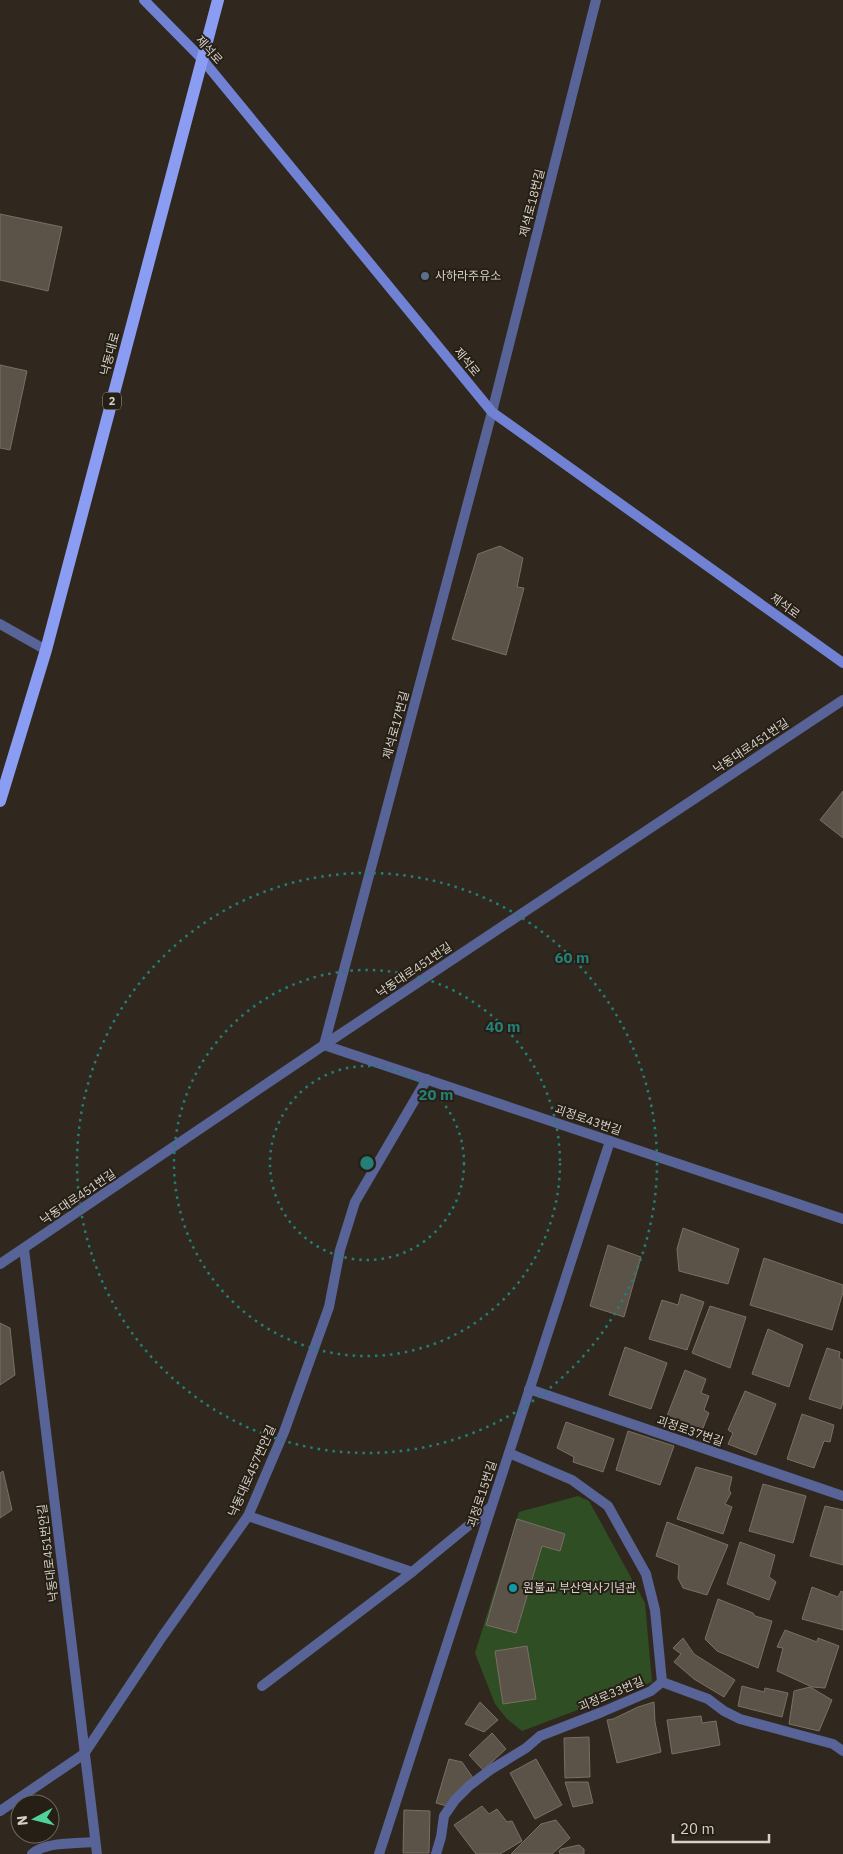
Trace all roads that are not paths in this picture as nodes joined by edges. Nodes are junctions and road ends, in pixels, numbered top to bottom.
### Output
1 (144, 0) edge
2 (218, 0) edge
3 (596, 0) edge
4 (202, 59) junction
5 (492, 412) junction
6 (0, 624) edge
7 (46, 650) junction
8 (843, 664) edge
9 (843, 700) edge
10 (0, 801) edge
11 (324, 1045) junction
12 (427, 1079) junction
13 (610, 1141) junction
14 (843, 1219) edge
15 (24, 1249) junction
16 (0, 1264) edge
17 (529, 1389) junction
18 (509, 1453) junction
19 (843, 1496) edge
20 (491, 1507) junction
21 (248, 1516) junction
22 (412, 1572) junction
23 (662, 1682) junction
24 (262, 1686) dead end
25 (843, 1751) edge
26 (84, 1754) junction
27 (0, 1811) edge
28 (95, 1842) junction
29 (32, 1854) edge
30 (97, 1854) edge
31 (379, 1854) edge
32 (436, 1854) edge

1 - 4 main road, 제석로
2 - 4 main road, 낙동대로 / 2
3 - 5 street, 제석로18번길
4 - 5 main road, 제석로
4 - 7 main road, 낙동대로 / 2
5 - 8 main road, 제석로
5 - 11 street, 제석로17번길
6 - 7 street
7 - 10 main road, 낙동대로 / 2
9 - 11 street, 낙동대로451번길
11 - 12 street, 괴정로43번길
11 - 15 street, 낙동대로451번길
12 - 13 street, 괴정로43번길
12 - 21 street, 낙동대로457번안길
13 - 14 street, 괴정로43번길
13 - 17 street, 괴정로15번길
15 - 16 street, 낙동대로451번길
15 - 26 street, 낙동대로451번안길
17 - 18 street, 괴정로15번길
17 - 19 street, 괴정로37번길
18 - 20 street, 괴정로15번길
18 - 23 street
20 - 22 street
20 - 31 street, 괴정로15번길
21 - 22 street
21 - 26 street, 낙동대로457번안길
22 - 24 street
23 - 25 street, 괴정로33번길
23 - 32 street, 괴정로33번길
26 - 27 street, 낙동대로457번안길
26 - 28 street, 낙동대로451번안길
28 - 29 street
28 - 30 street, 낙동대로451번안길

